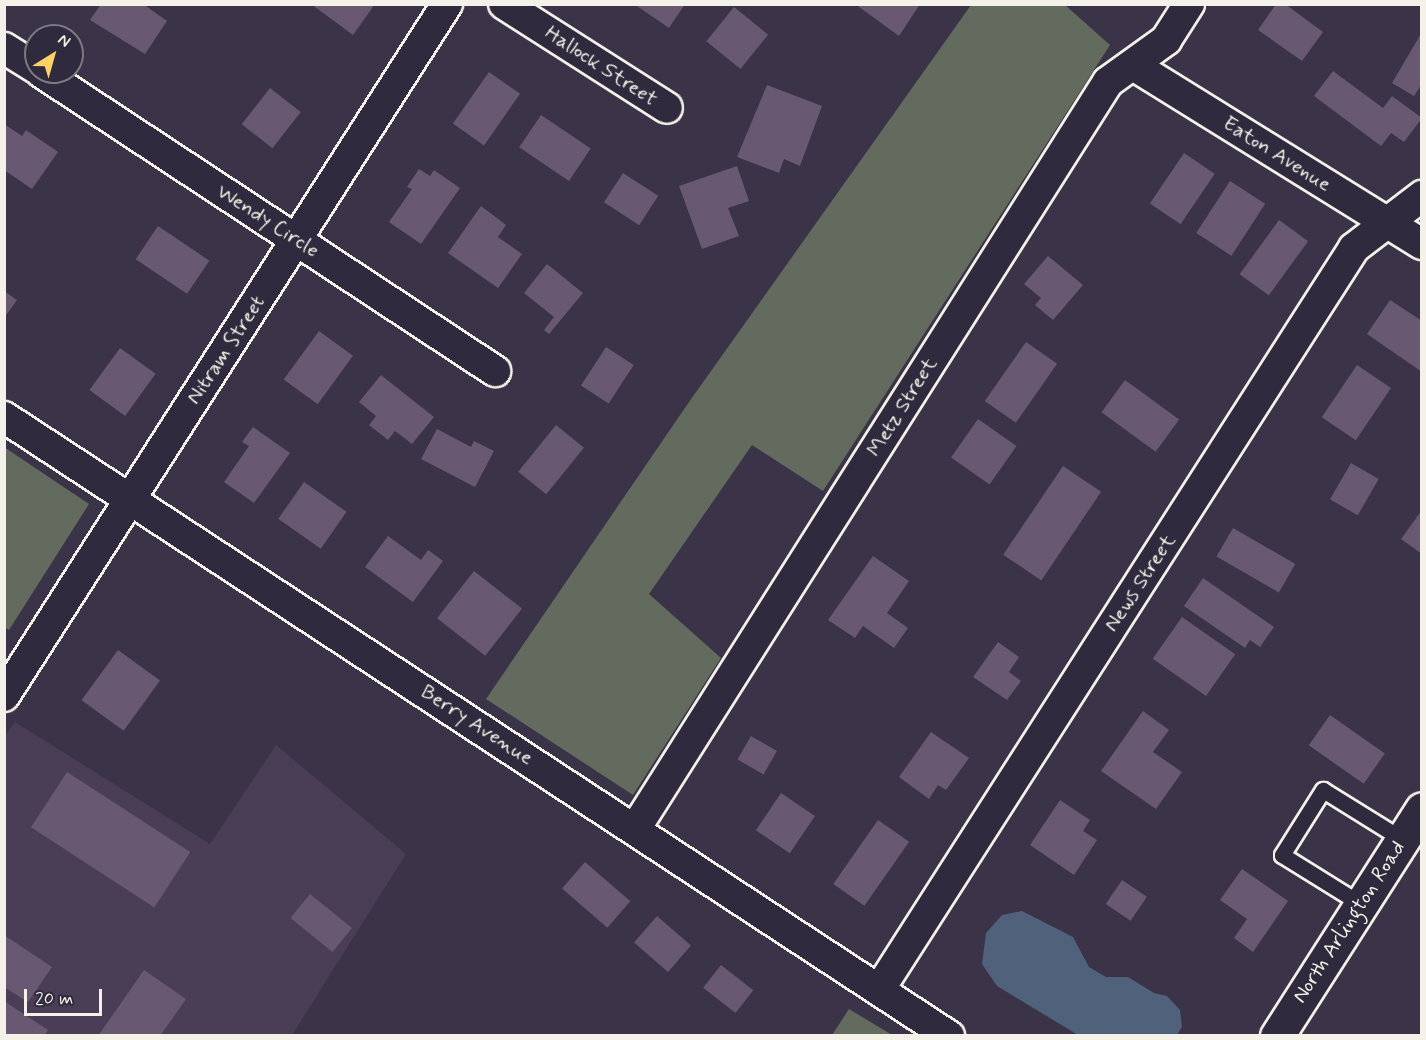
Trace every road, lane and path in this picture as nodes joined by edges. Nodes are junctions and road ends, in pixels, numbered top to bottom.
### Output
1 (447, 4) edge
2 (504, 4) edge
3 (1189, 4) edge
4 (4, 48) edge
5 (24, 60) edge
6 (1133, 65) junction
7 (59, 84) edge
8 (667, 108) dead end
9 (1422, 196) edge
10 (1388, 223) junction
11 (297, 240) junction
12 (1422, 244) edge
13 (495, 371) dead end
14 (4, 417) edge
15 (130, 499) junction
16 (4, 696) edge
17 (1422, 810) edge
18 (635, 829) junction
19 (1402, 839) junction
20 (1361, 904) junction
21 (879, 990) junction
22 (949, 1035) edge
23 (1277, 1035) edge

1 - 11 street, Nitram Street
2 - 8 street, Hallock Street
3 - 6 street, Metz Street
4 - 5 street
6 - 10 street, Eaton Avenue
6 - 18 street, Metz Street
7 - 11 street, Wendy Circle
9 - 10 street, News Street
10 - 12 street, Eaton Avenue
10 - 21 street, News Street
11 - 13 street, Wendy Circle
11 - 15 street, Nitram Street
14 - 15 street, Berry Avenue
15 - 16 street, Nitram Street
15 - 18 street, Berry Avenue
17 - 19 main road, North Arlington Road
18 - 21 street, Berry Avenue
19 - 20 main road, North Arlington Road
19 - 20 lane
20 - 23 main road, North Arlington Road
21 - 22 street, Berry Avenue

